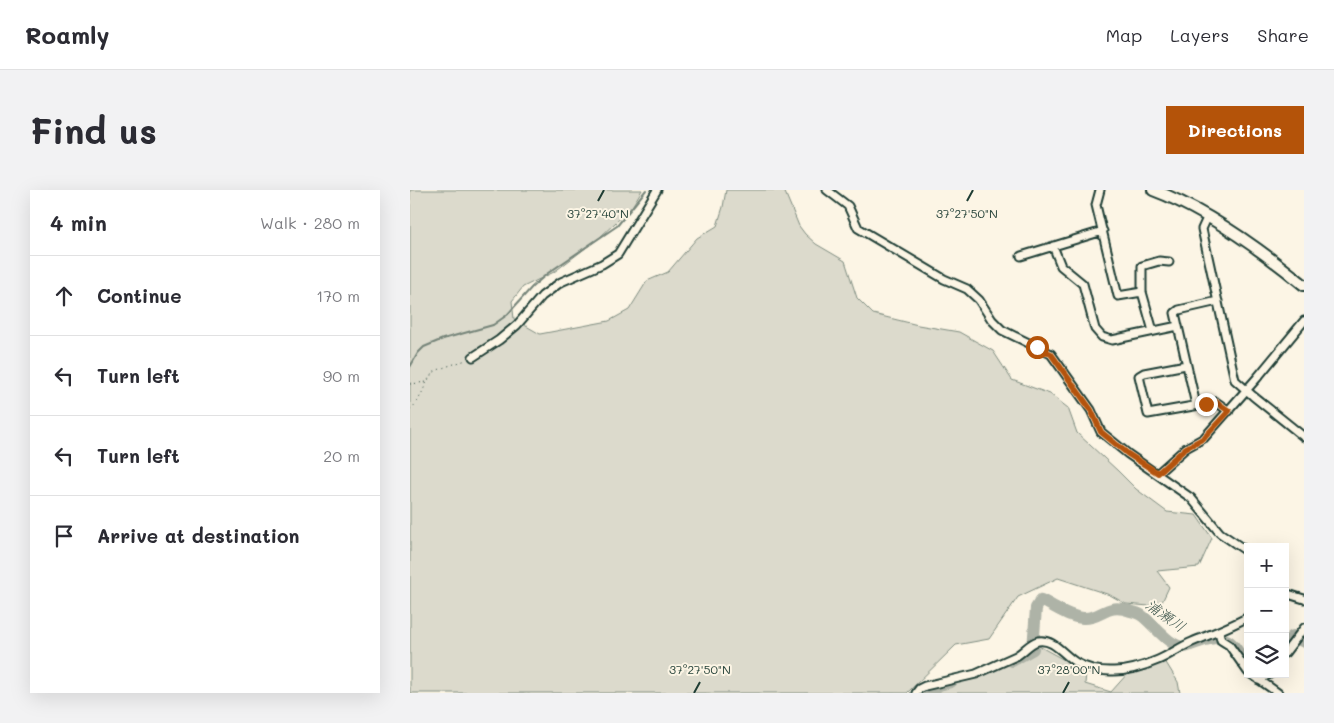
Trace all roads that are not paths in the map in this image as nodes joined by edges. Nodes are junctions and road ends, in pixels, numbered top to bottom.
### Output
1 (657, 190) edge
2 (827, 190) edge
3 (1100, 190) edge
4 (1153, 190) edge
5 (1207, 218) junction
6 (1103, 230) junction
7 (1053, 246) junction
8 (1020, 256) dead end
9 (1169, 262) dead end
10 (1304, 285) edge
11 (1142, 292) junction
12 (1218, 301) junction
13 (1304, 320) edge
14 (1178, 326) junction
15 (1153, 331) junction
16 (473, 357) road end
17 (1186, 365) junction
18 (1246, 390) junction
19 (1196, 406) junction
20 (1229, 411) junction
21 (1304, 437) edge
22 (1158, 473) junction
23 (1244, 550) edge
24 (1289, 593) edge
25 (1304, 599) edge
26 (1244, 619) edge
27 (1304, 628) edge
28 (1220, 632) junction
29 (1289, 648) edge
30 (1244, 666) edge
31 (1257, 678) edge
32 (1263, 678) edge
33 (1260, 680) junction
34 (916, 693) edge
35 (1278, 693) edge

1 - 16 street
2 - 22 street
3 - 6 street
4 - 5 main road
5 - 10 main road
5 - 12 street
6 - 7 street
6 - 11 street
7 - 8 street
7 - 15 street
9 - 11 street
11 - 15 street
12 - 14 street
12 - 18 street
13 - 18 street
14 - 15 street
14 - 17 street
17 - 19 street
17 - 19 street
18 - 20 street
18 - 21 street
19 - 20 street
20 - 22 street
22 - 23 street
24 - 25 street
26 - 28 street
27 - 29 street
28 - 30 street
28 - 34 street
31 - 33 street
32 - 33 street
33 - 35 street

